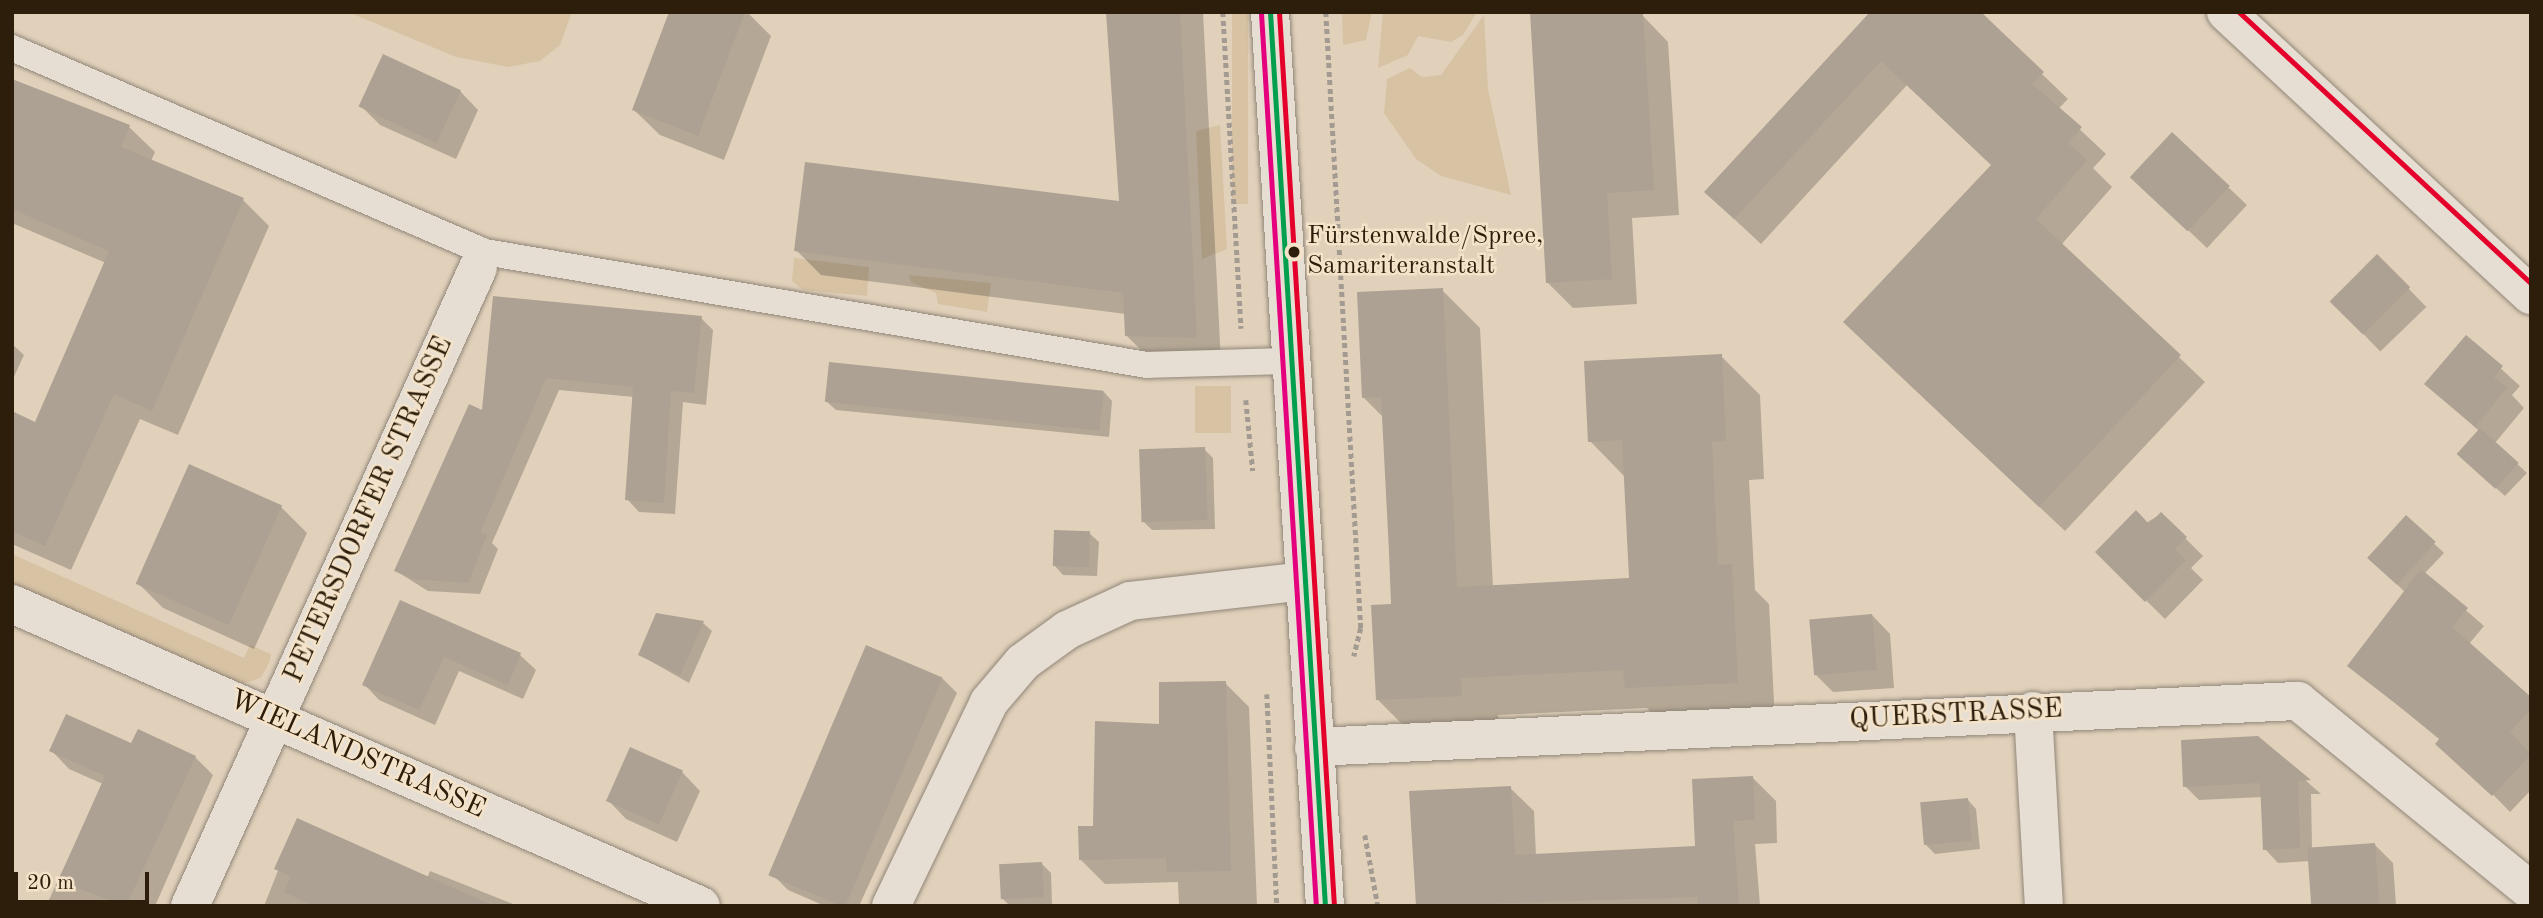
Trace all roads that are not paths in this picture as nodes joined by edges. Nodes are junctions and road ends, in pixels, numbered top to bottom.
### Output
1 (1270, 12) edge
2 (2226, 12) edge
3 (12, 48) edge
4 (478, 268) dead end
5 (2531, 295) edge
6 (1292, 361) junction
7 (1305, 581) junction
8 (12, 604) edge
9 (2033, 711) junction
10 (275, 719) junction
11 (1314, 747) junction
12 (2531, 891) edge
13 (190, 906) edge
14 (701, 906) edge
15 (891, 906) edge
16 (1325, 906) edge
17 (2044, 906) edge

1 - 6 street
2 - 5 street
3 - 6 lane
4 - 10 street, PETERSDORFER STRASSE
6 - 7 street
7 - 11 street
7 - 15 street
8 - 10 street, WIELANDSTRASSE
9 - 11 street, QUERSTRASSE
9 - 12 street, QUERSTRASSE
9 - 17 street
10 - 13 street, PETERSDORFER STRASSE
10 - 14 street, WIELANDSTRASSE
11 - 16 street

